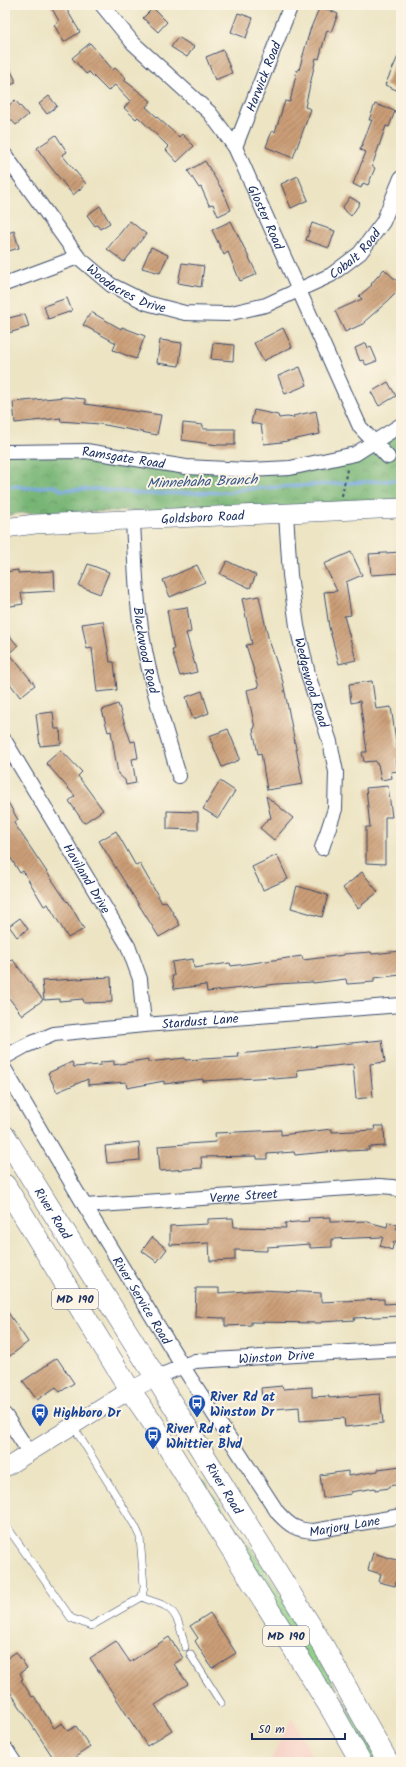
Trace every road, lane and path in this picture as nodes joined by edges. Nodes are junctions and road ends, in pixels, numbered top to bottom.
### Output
1 (102, 5) edge
2 (291, 5) edge
3 (235, 147) junction
4 (5, 156) edge
5 (401, 178) edge
6 (78, 257) junction
7 (5, 284) edge
8 (300, 290) junction
9 (401, 426) edge
10 (374, 442) junction
11 (5, 452) edge
12 (388, 458) dead end
13 (347, 472) dead end
14 (342, 500) dead end
15 (401, 508) edge
16 (286, 514) junction
17 (133, 521) junction
18 (5, 528) edge
19 (5, 742) edge
20 (179, 776) dead end
21 (322, 848) dead end
22 (401, 1005) edge
23 (144, 1025) junction
24 (5, 1057) edge
25 (5, 1070) edge
26 (5, 1136) edge
27 (5, 1185) edge
28 (401, 1191) edge
29 (85, 1206) junction
30 (401, 1349) edge
31 (183, 1366) junction
32 (155, 1378) junction
33 (130, 1390) junction
34 (5, 1415) edge
35 (73, 1425) junction
36 (28, 1452) junction
37 (5, 1468) edge
38 (401, 1516) edge
39 (5, 1524) edge
40 (289, 1524) joint
41 (142, 1597) junction
42 (185, 1647) dead end
43 (190, 1654) dead end
44 (221, 1703) dead end
45 (5, 1748) edge
46 (14, 1762) edge
47 (361, 1762) edge
48 (388, 1762) edge

1 - 3 street, Gloster Road
2 - 3 street, Harwick Road
3 - 8 street, Gloster Road
4 - 6 street, Woodacres Drive
5 - 8 street, Cobalt Road
6 - 7 street
6 - 8 street, Woodacres Drive
8 - 10 street, Gloster Road
9 - 10 street, Ramsgate Road
10 - 11 street, Ramsgate Road
10 - 12 street, Gloster Road
13 - 14 path
15 - 16 main road, Goldsboro Road
16 - 17 main road, Goldsboro Road
16 - 21 street, Wedgewood Road
17 - 18 main road, Goldsboro Road
17 - 20 street, Blackwood Road
19 - 23 street, Haviland Drive
22 - 23 street, Stardust Lane
23 - 24 street, Stardust Lane
25 - 29 street, River Service Road
26 - 32 main road, River Road / MD 190
27 - 33 main road, River Road / MD 190
28 - 29 street, Verne Street
29 - 31 street, River Service Road
30 - 31 street, Winston Drive
31 - 32 street, Winston Drive
31 - 40 street, River Service Road
32 - 33 street
32 - 48 main road, River Road / MD 190
33 - 35 street
33 - 47 main road, River Road / MD 190
34 - 36 street
35 - 36 street
35 - 41 lane
36 - 37 street
38 - 40 street, Marjory Lane
39 - 41 lane
41 - 42 lane
43 - 44 lane
45 - 46 street

